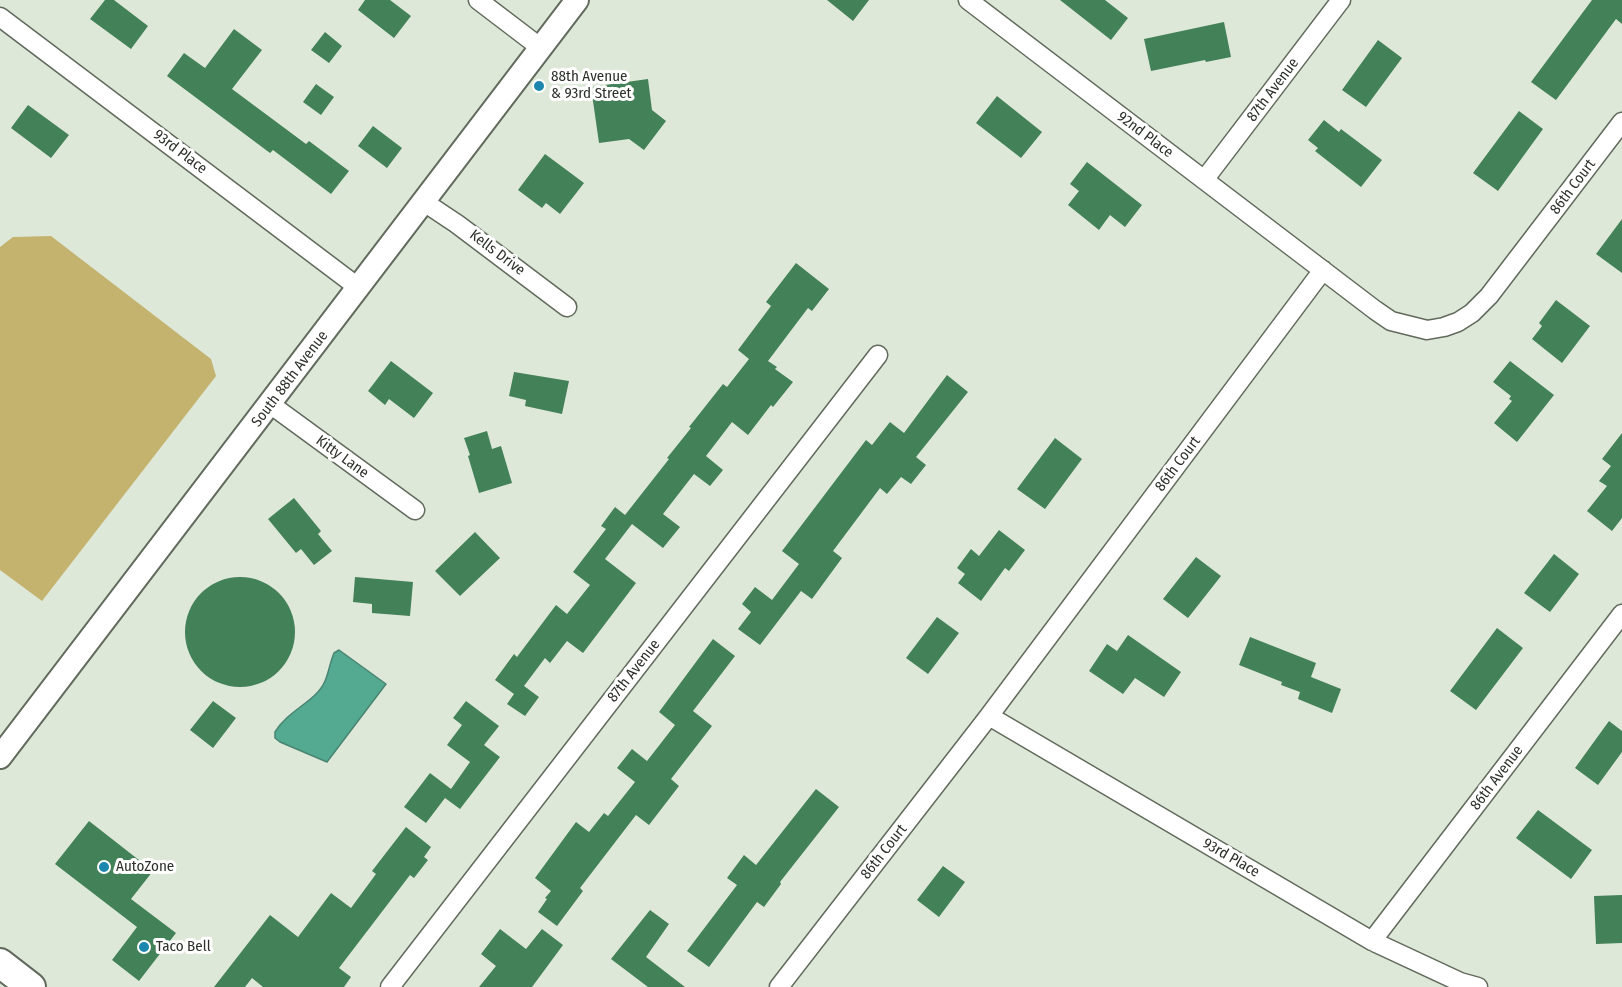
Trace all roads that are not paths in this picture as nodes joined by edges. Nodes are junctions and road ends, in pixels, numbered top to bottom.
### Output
1 (478, 0) edge
2 (577, 0) edge
3 (968, 0) edge
4 (1341, 0) edge
5 (0, 17) edge
6 (541, 48) junction
7 (1622, 122) edge
8 (1204, 180) junction
9 (424, 202) junction
10 (1323, 270) junction
11 (359, 288) junction
12 (567, 307) dead end
13 (878, 355) dead end
14 (270, 404) junction
15 (415, 510) dead end
16 (1622, 614) edge
17 (989, 716) junction
18 (0, 757) edge
19 (1372, 941) junction
20 (0, 963) edge
21 (31, 987) edge
22 (390, 987) edge
23 (779, 987) edge
24 (1478, 987) edge

1 - 6 street
2 - 6 street, South 88th Avenue
3 - 8 street, 92nd Place
4 - 8 street, 87th Avenue
5 - 11 street, 93rd Place
6 - 9 street, South 88th Avenue
7 - 10 street, 86th Court
8 - 10 street, 92nd Place
9 - 11 street, South 88th Avenue
9 - 12 street, Kells Drive
10 - 17 street, 86th Court
11 - 14 street, South 88th Avenue
13 - 22 street, 87th Avenue
14 - 15 street, Kitty Lane
14 - 18 street, South 88th Avenue
16 - 19 street, 86th Avenue
17 - 19 street, 93rd Place
17 - 23 street, 86th Court
19 - 24 street, 93rd Place
20 - 21 main road

